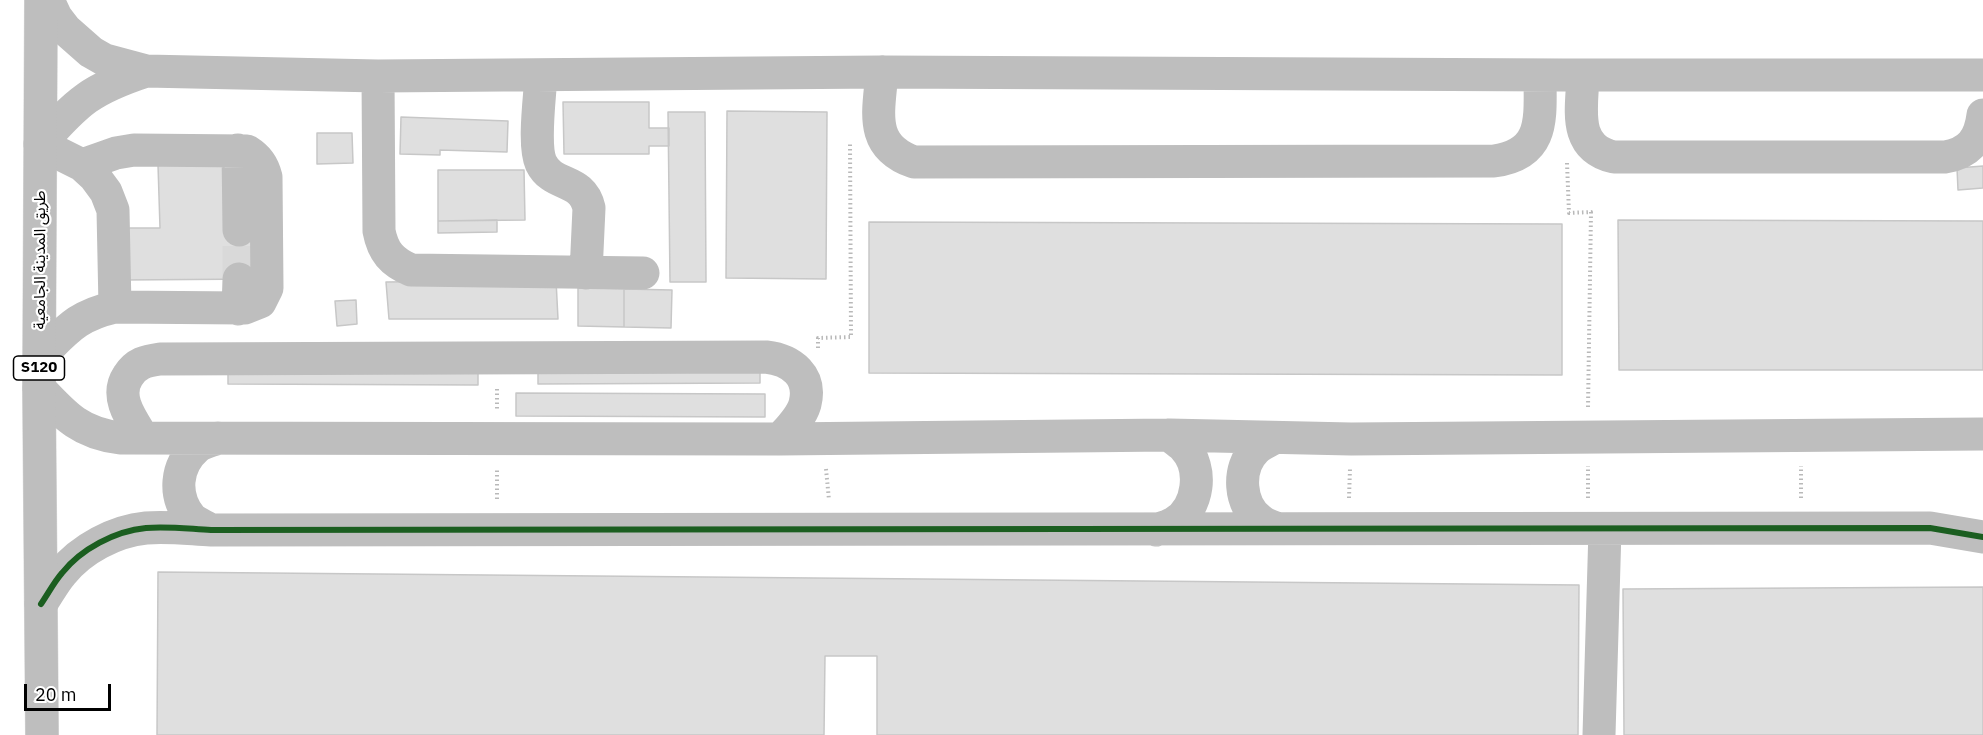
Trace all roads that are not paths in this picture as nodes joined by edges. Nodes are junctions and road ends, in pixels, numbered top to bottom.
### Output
1 (41, 0) edge
2 (48, 0) edge
3 (146, 71) junction
4 (882, 72) junction
5 (541, 75) junction
6 (1540, 75) junction
7 (1583, 75) junction
8 (1983, 75) edge
9 (378, 76) junction
10 (1983, 115) edge
11 (40, 144) junction
12 (238, 150) junction
13 (82, 165) junction
14 (239, 230) tunnel mouth
15 (586, 273) junction
16 (643, 273) dead end
17 (115, 308) junction
18 (39, 372) junction
19 (1983, 434) edge
20 (1169, 435) junction
21 (1932, 435) junction
22 (143, 438) junction
23 (218, 438) junction
24 (780, 439) junction
25 (1272, 439) junction
26 (1983, 445) edge
27 (1983, 522) edge
28 (1930, 528) junction
29 (1279, 529) junction
30 (1596, 529) junction
31 (211, 530) junction
32 (1156, 530) junction
33 (1983, 537) edge
34 (41, 604) junction
35 (42, 735) edge
36 (1599, 735) edge

1 - 11 street, طريق المدينة الجامعية / S120
2 - 3 street
3 - 9 street
3 - 11 street
4 - 5 street
4 - 6 street
4 - 6 street
5 - 9 street
5 - 15 street
6 - 7 street
7 - 8 street
7 - 10 street
9 - 15 street
11 - 13 street
11 - 18 street, طريق المدينة الجامعية / S120
12 - 13 street
12 - 14 street
12 - 17 street
13 - 17 street
15 - 16 street
17 - 18 street
18 - 22 street
18 - 34 street, طريق المدينة الجامعية / S120
19 - 21 street
20 - 24 street
20 - 25 street
20 - 32 street
21 - 25 street
21 - 26 street
22 - 23 street
22 - 24 street
23 - 24 street
23 - 31 street
25 - 29 street
27 - 28 street
28 - 30 street
28 - 33 street
29 - 30 street
29 - 32 street
30 - 36 street
31 - 32 street
31 - 34 street
34 - 35 street, طريق المدينة الجامعية / S120

